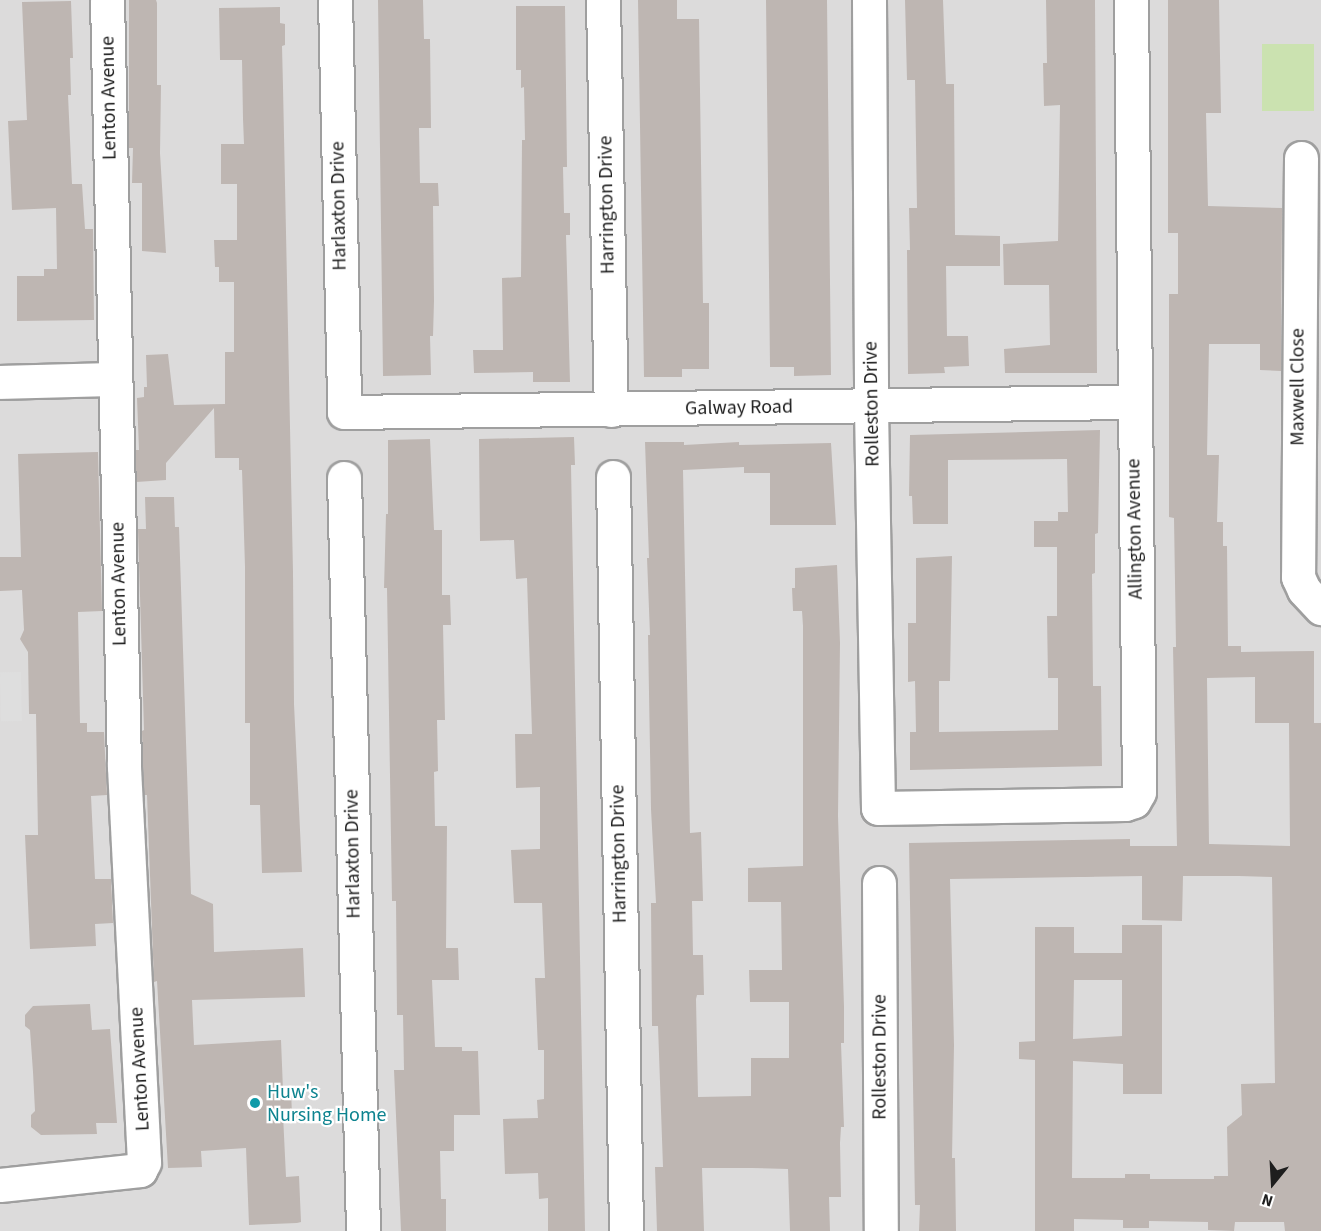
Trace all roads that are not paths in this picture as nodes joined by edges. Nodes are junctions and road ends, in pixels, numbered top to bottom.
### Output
1 (107, 0) edge
2 (335, 0) edge
3 (603, 0) edge
4 (869, 0) edge
5 (1131, 0) edge
6 (1300, 158) dead end
7 (114, 379) junction
8 (0, 381) edge
9 (1134, 402) junction
10 (871, 406) junction
11 (610, 410) junction
12 (344, 412) joint
13 (613, 477) dead end
14 (344, 478) dead end
15 (1321, 608) edge
16 (878, 808) joint
17 (879, 883) dead end
18 (0, 1185) edge
19 (363, 1231) edge
20 (626, 1231) edge
21 (880, 1231) edge

1 - 7 street, Lenton Avenue
2 - 12 street, Harlaxton Drive
3 - 11 street, Harrington Drive
4 - 10 street, Rolleston Drive
5 - 9 street, Allington Avenue
6 - 15 street, Maxwell Close
7 - 8 street
7 - 18 street, Lenton Avenue
9 - 10 street, Galway Road
9 - 16 street, Allington Avenue
10 - 11 street, Galway Road
10 - 16 street, Rolleston Drive
11 - 12 street, Galway Road
13 - 20 street, Harrington Drive
14 - 19 street, Harlaxton Drive
17 - 21 street, Rolleston Drive

